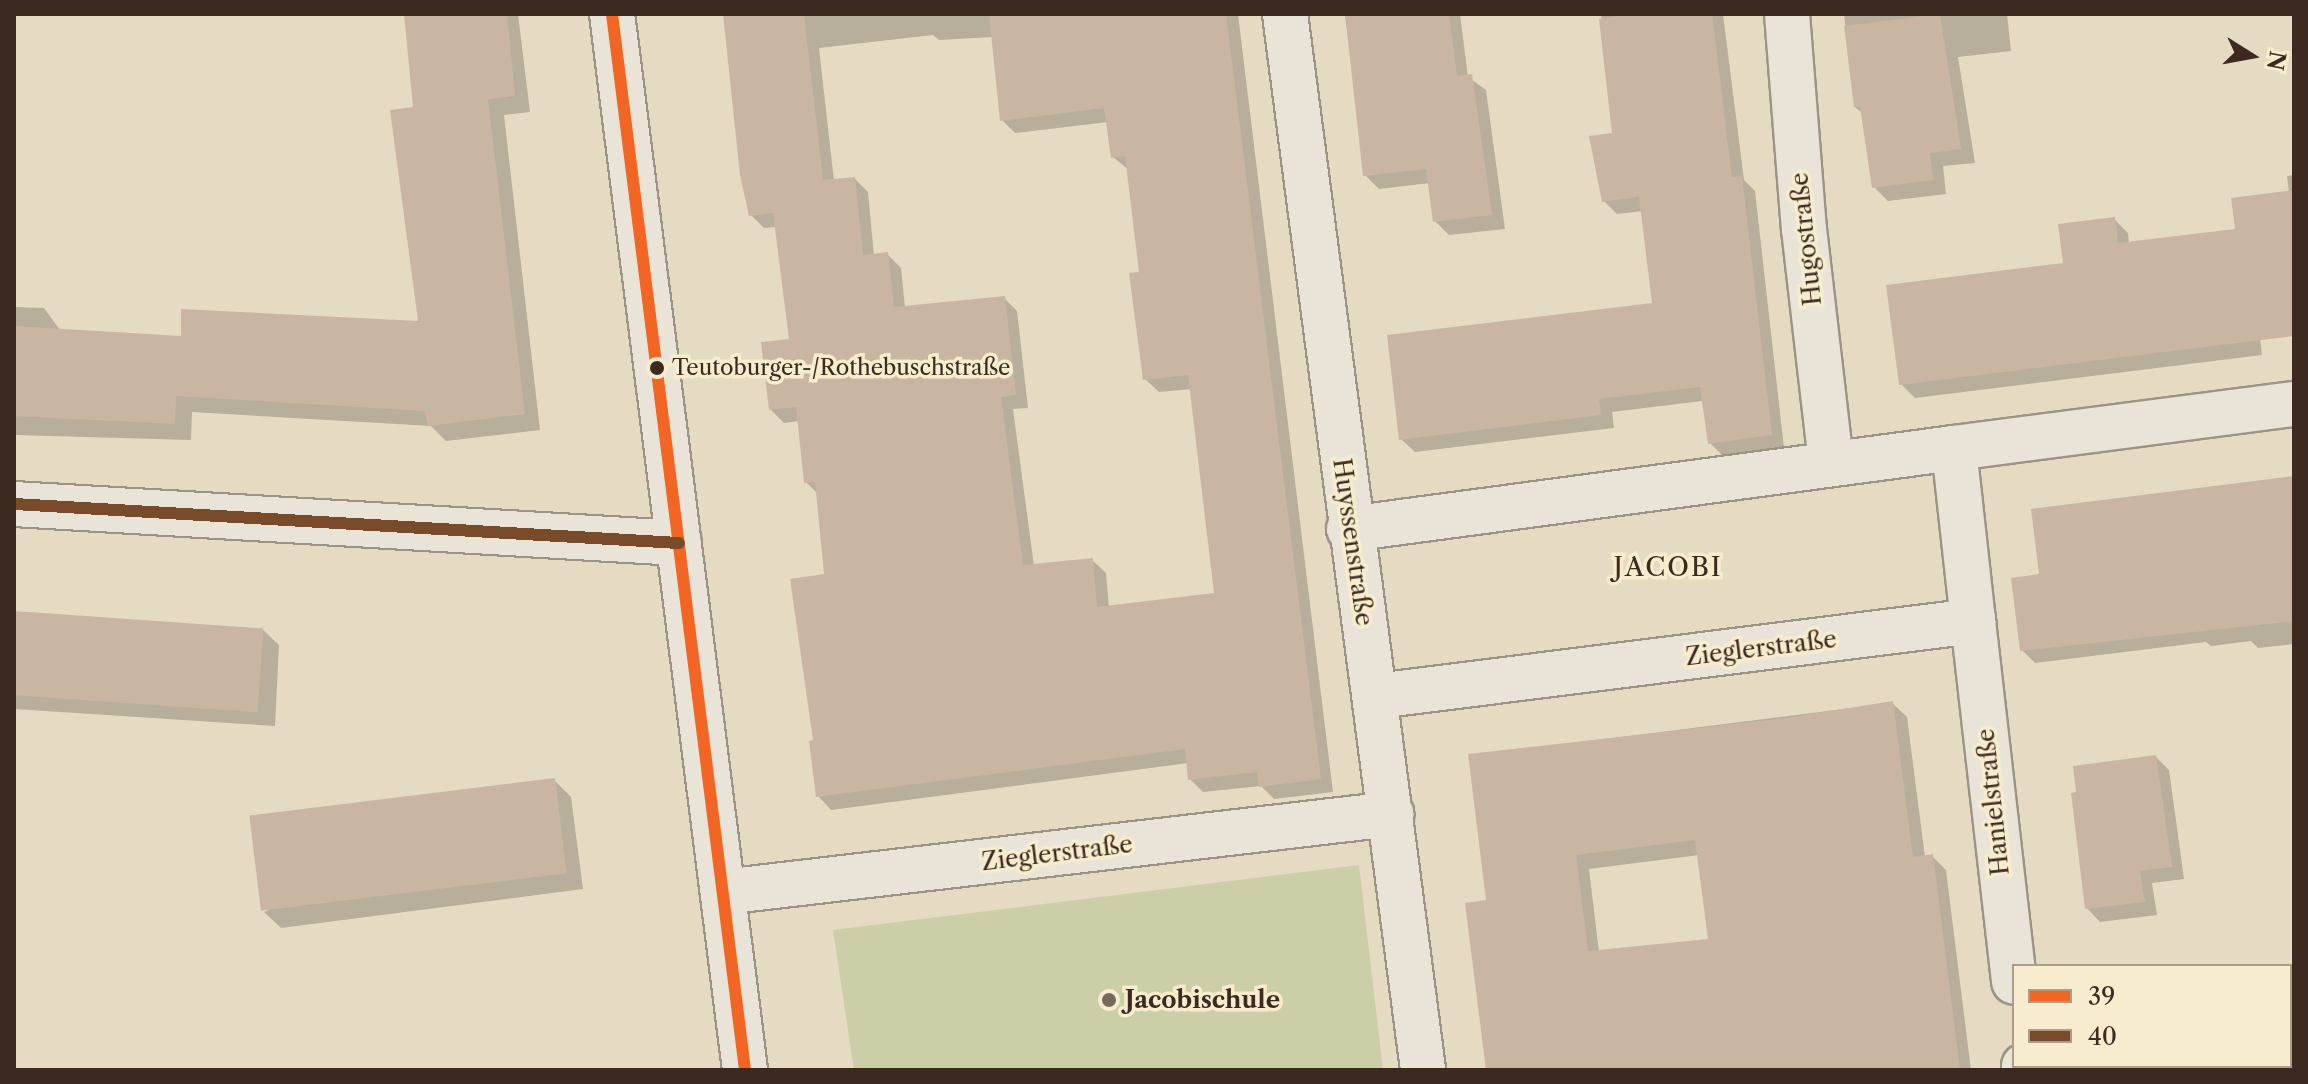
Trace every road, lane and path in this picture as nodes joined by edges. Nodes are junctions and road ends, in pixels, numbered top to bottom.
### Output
1 (612, 14) edge
2 (1285, 14) edge
3 (1787, 14) edge
4 (2294, 404) edge
5 (1954, 448) junction
6 (1831, 462) junction
7 (14, 504) edge
8 (1349, 529) junction
9 (679, 543) junction
10 (1973, 621) junction
11 (1377, 696) junction
12 (1391, 814) junction
13 (723, 892) junction
14 (2012, 964) edge
15 (745, 1070) edge
16 (1423, 1070) edge

1 - 9 street
2 - 8 street, Huyssenstraße
3 - 6 street, Hugostraße
4 - 5 street
5 - 6 street
5 - 10 street
6 - 8 street
7 - 9 street
8 - 11 street, Huyssenstraße
9 - 13 street
10 - 11 street, Zieglerstraße
10 - 14 street, Hanielstraße
11 - 12 street, Huyssenstraße
12 - 13 street, Zieglerstraße
12 - 16 street, Huyssenstraße
13 - 15 street

